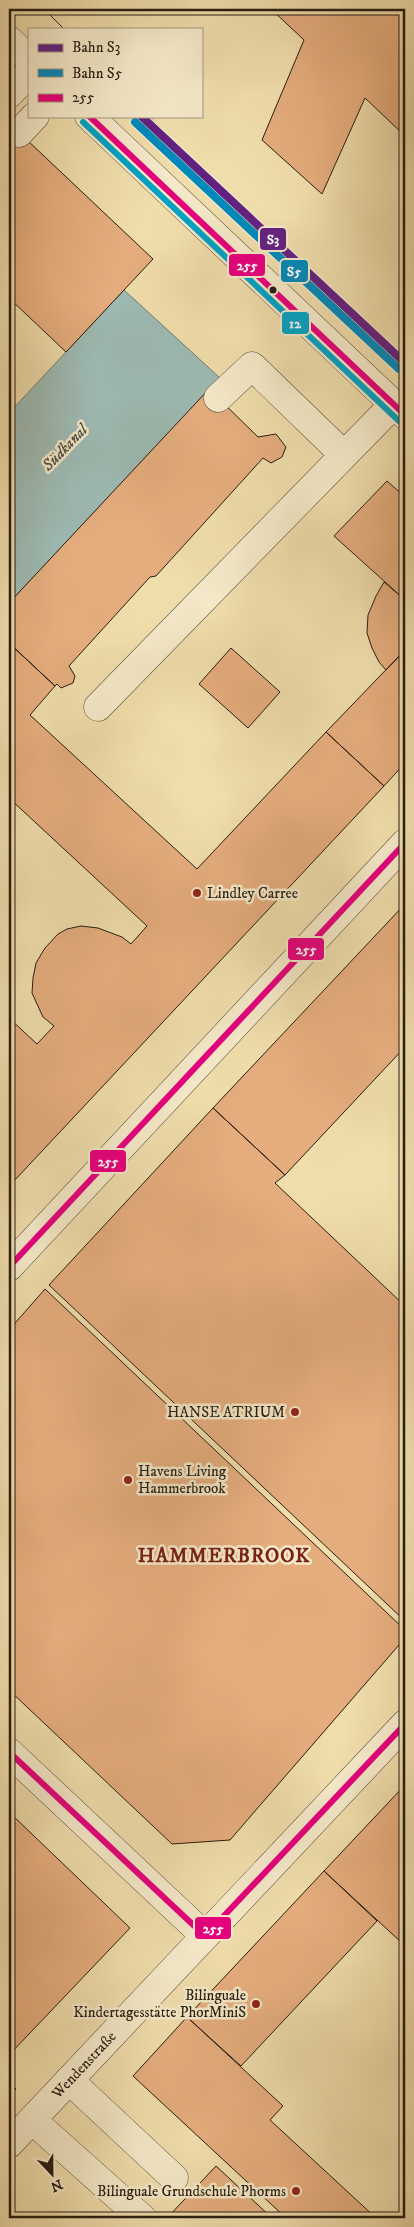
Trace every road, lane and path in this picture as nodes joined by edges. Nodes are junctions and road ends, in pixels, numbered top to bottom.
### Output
1 (9, 40) edge
2 (28, 58) edge
3 (28, 74) edge
4 (9, 94) edge
5 (91, 118) edge
6 (218, 398) dead end
7 (399, 409) edge
8 (343, 454) junction
9 (98, 707) dead end
10 (405, 843) edge
11 (9, 1267) edge
12 (405, 1724) edge
13 (9, 1752) edge
14 (205, 1936) junction
15 (69, 2080) junction
16 (32, 2120) junction
17 (9, 2144) edge
18 (174, 2178) dead end
19 (142, 2218) edge

1 - 2 street
3 - 4 street
5 - 7 street
6 - 8 street
7 - 8 street
8 - 9 street
10 - 11 street
12 - 14 street, Wendenstraße
13 - 14 street
14 - 15 street, Wendenstraße
15 - 16 street, Wendenstraße
15 - 18 street
16 - 17 street, Wendenstraße
16 - 19 street

